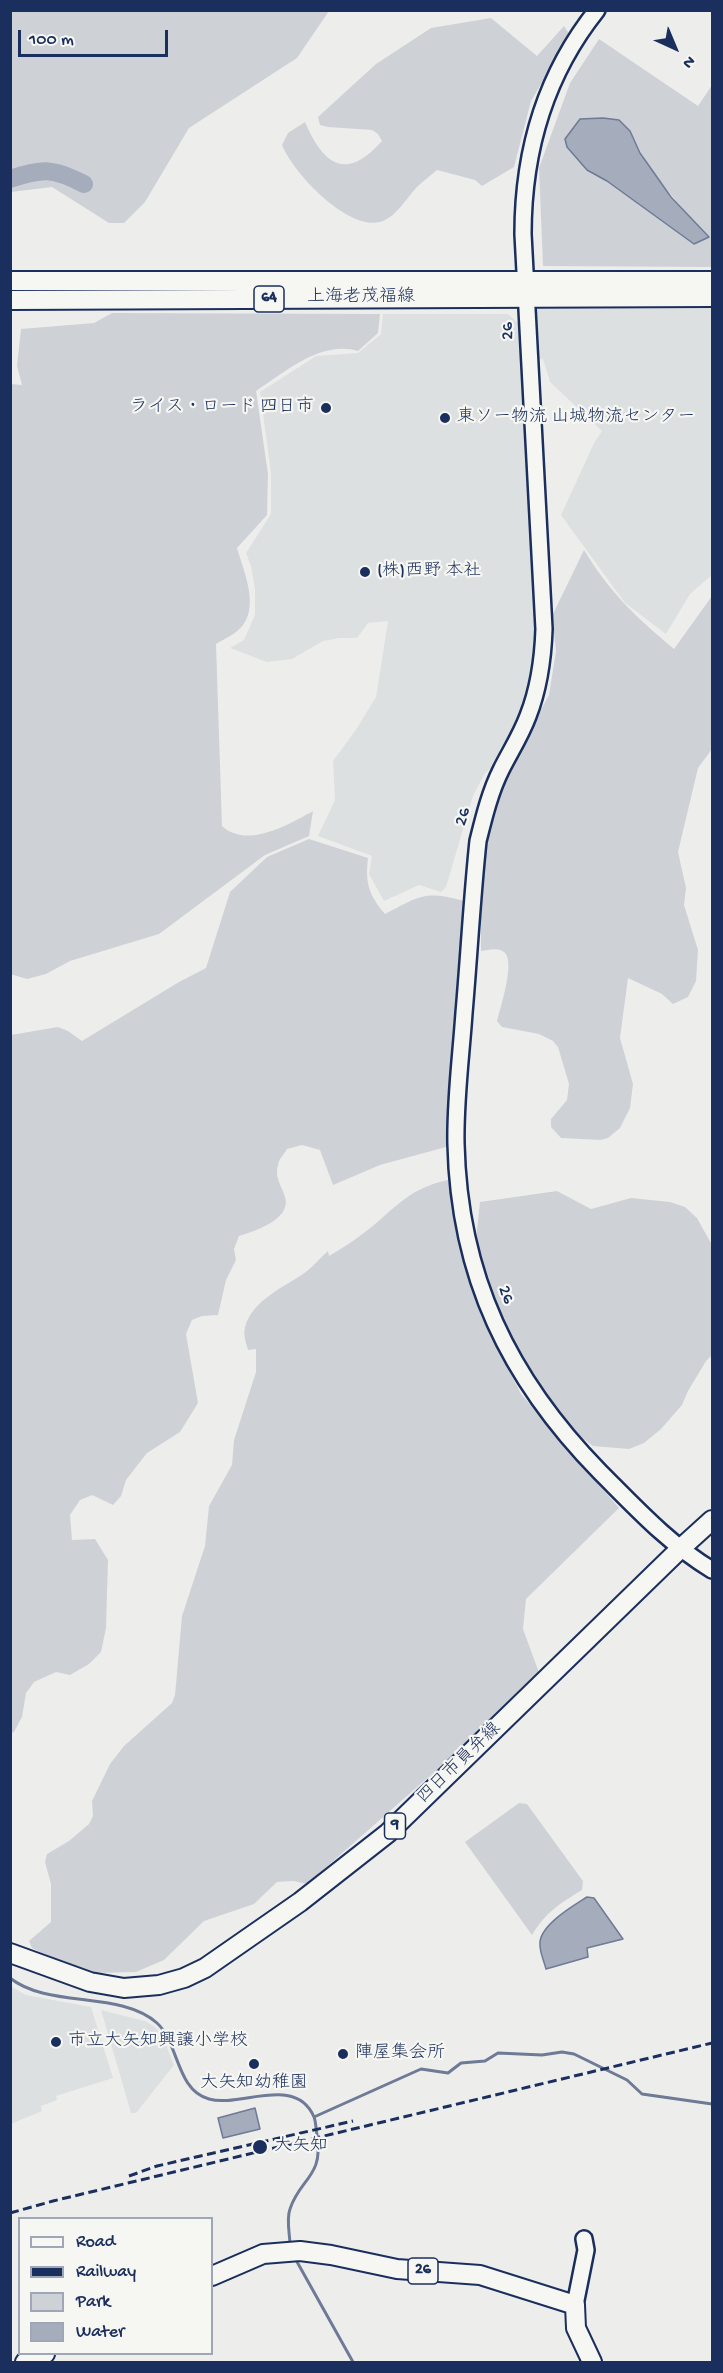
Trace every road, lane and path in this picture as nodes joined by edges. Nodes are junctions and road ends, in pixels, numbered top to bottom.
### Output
1 (597, 10) edge
2 (10, 281) edge
3 (712, 281) edge
4 (526, 289) junction
5 (712, 297) edge
6 (10, 300) edge
7 (712, 1520) edge
8 (680, 1549) junction
9 (712, 1570) edge
10 (10, 1953) edge
11 (585, 2239) dead end
12 (213, 2276) edge
13 (575, 2305) junction
14 (43, 2355) edge
15 (26, 2362) edge
16 (592, 2362) edge

1 - 4 street, 26
2 - 4 main road, 上海老茂福線 / 64
3 - 4 main road, 上海老茂福線 / 64
4 - 5 main road, 上海老茂福線 / 64
4 - 6 main road, 上海老茂福線 / 64
4 - 8 street, 26
7 - 8 main road, 四日市員弁線 / 9
8 - 9 street, 26
8 - 10 main road, 四日市員弁線 / 9
11 - 13 street
12 - 13 main road, 26
13 - 16 main road
14 - 15 main road

